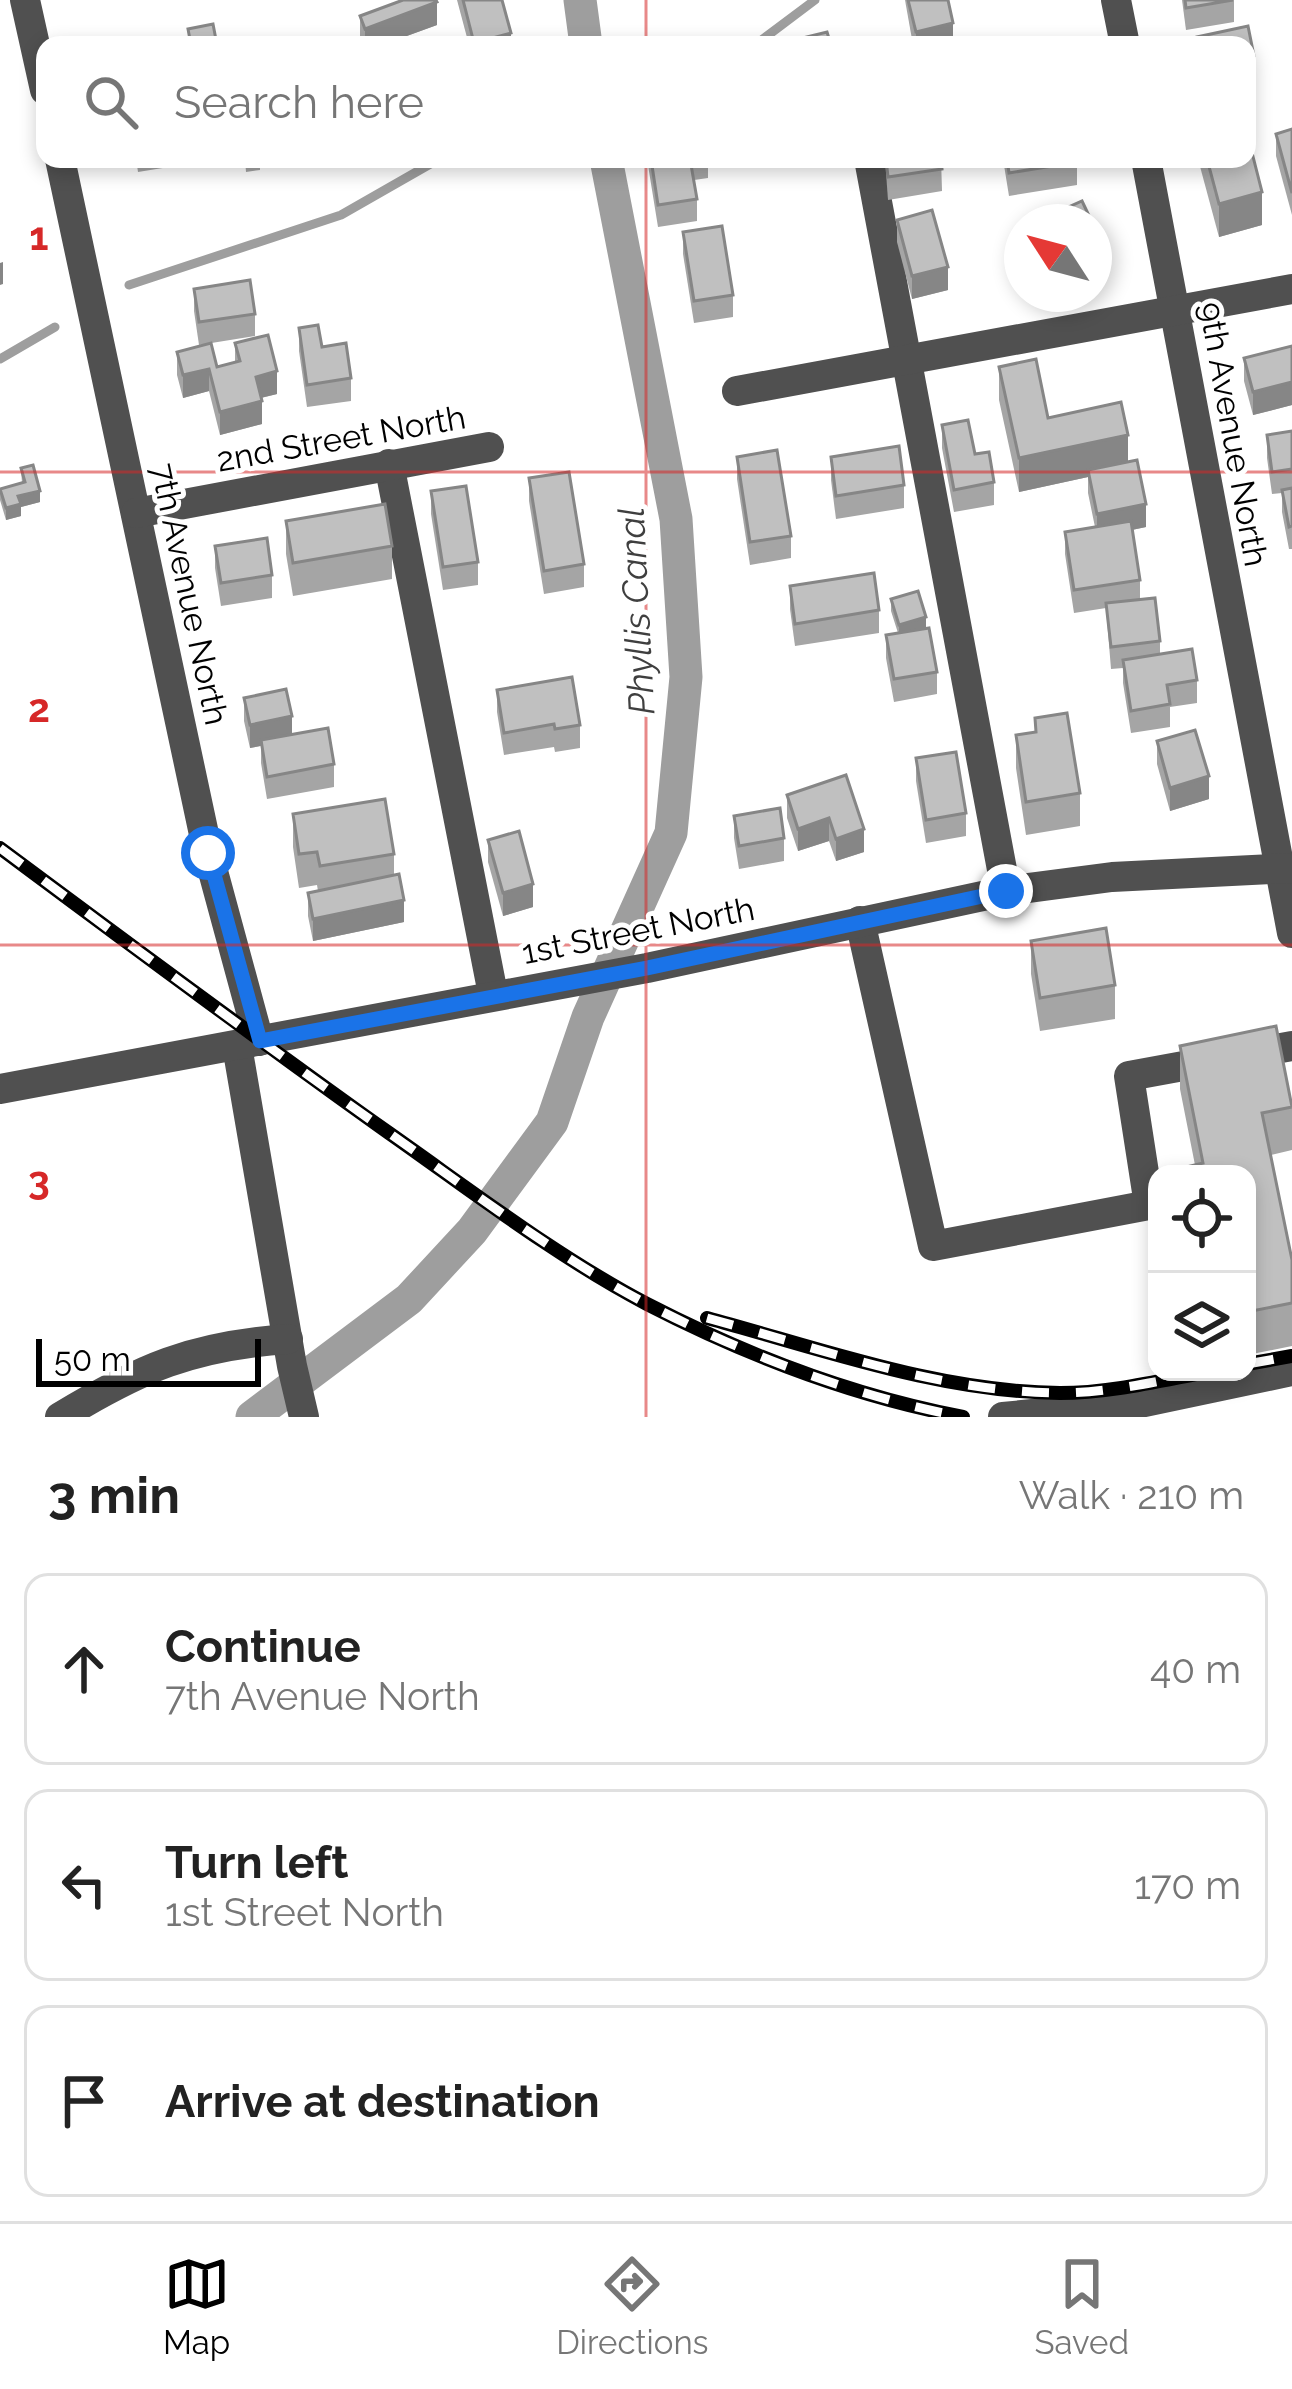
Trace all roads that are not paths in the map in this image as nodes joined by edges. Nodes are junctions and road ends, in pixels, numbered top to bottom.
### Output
1 (25, 0) edge
2 (1116, 0) edge
3 (1123, 36) edge
4 (36, 50) edge
5 (62, 168) edge
6 (871, 168) edge
7 (1148, 168) edge
8 (1292, 289) edge
9 (1175, 312) junction
10 (906, 358) junction
11 (737, 391) dead end
12 (489, 447) dead end
13 (389, 464) junction
14 (136, 513) junction
15 (1285, 868) edge
16 (1006, 891) junction
17 (860, 921) junction
18 (1292, 933) edge
19 (493, 994) junction
20 (248, 1043) junction
21 (1292, 1046) edge
22 (0, 1089) edge
23 (290, 1352) junction
24 (1292, 1371) edge
25 (302, 1407) edge
26 (60, 1417) edge
27 (1003, 1417) edge

1 - 4 street
2 - 3 street
5 - 14 street, 7th Avenue North
6 - 10 street
7 - 9 street, 9th Avenue North
8 - 9 street
9 - 10 street
9 - 15 street, 9th Avenue North
10 - 11 street
10 - 16 street
12 - 13 street, 2nd Street North
13 - 14 street, 2nd Street North
13 - 19 street
14 - 20 street, 7th Avenue North
15 - 16 street, 1st Street North
15 - 18 street, 9th Avenue North
16 - 17 street, 1st Street North
17 - 19 street, 1st Street North
17 - 21 street
19 - 20 street, 1st Street North
20 - 22 street, 1st Street North
20 - 23 street, 7th Avenue North
23 - 25 street, 7th Avenue North
23 - 26 street
24 - 27 street

